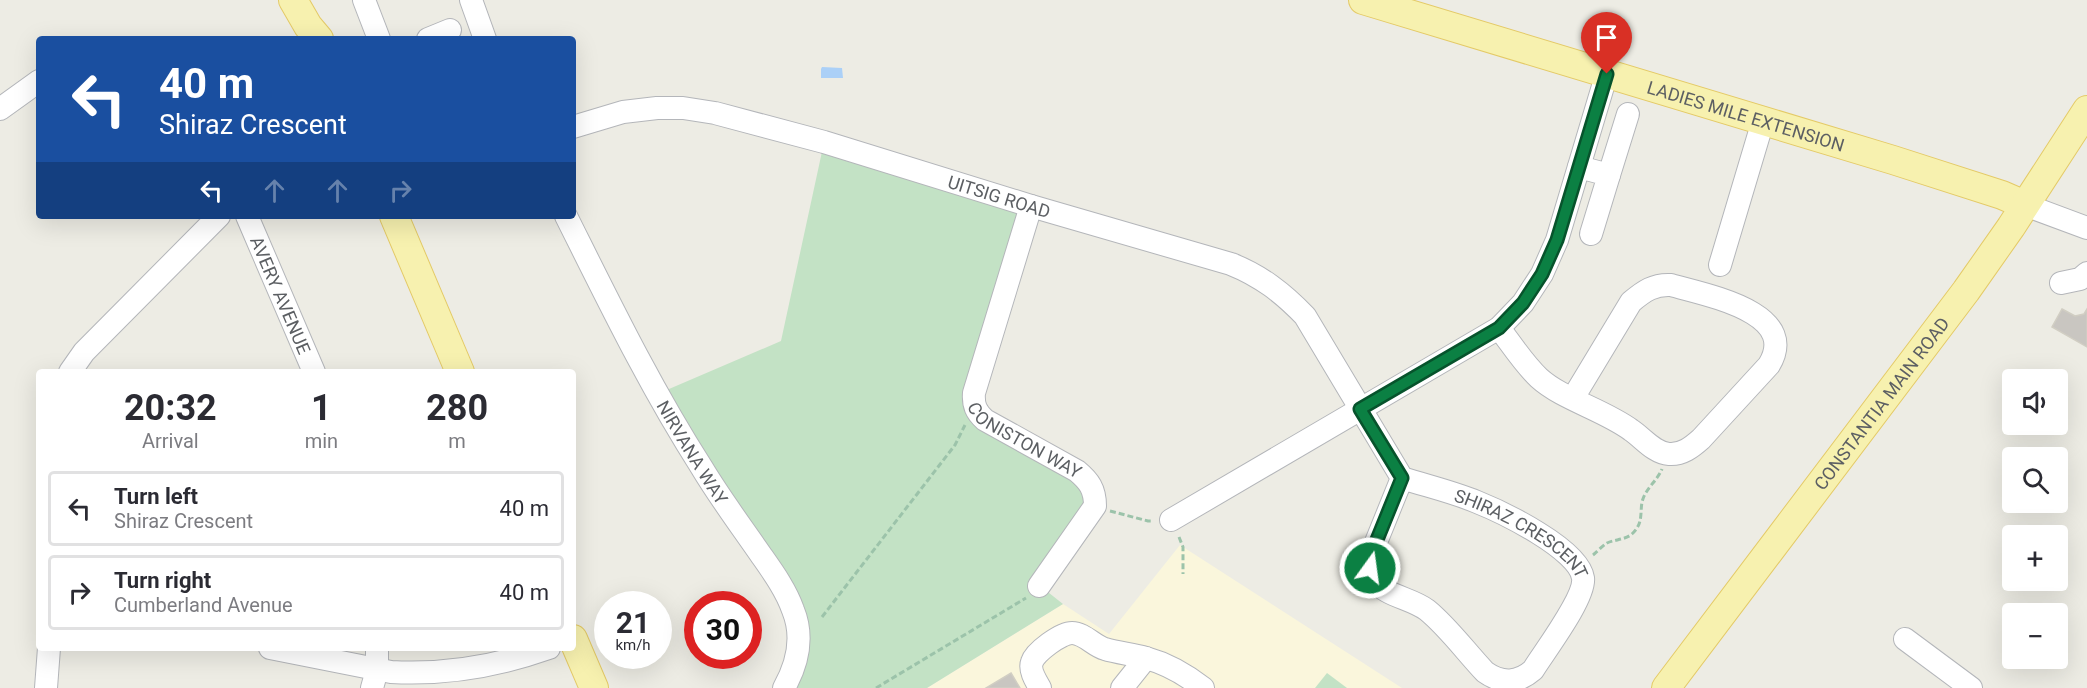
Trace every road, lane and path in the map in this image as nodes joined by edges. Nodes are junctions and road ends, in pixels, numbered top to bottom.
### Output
1 (364, 0) edge
2 (471, 0) edge
3 (1363, 0) edge
4 (297, 2) edge
5 (1409, 7) edge
6 (450, 30) dead end
7 (317, 36) edge
8 (378, 36) edge
9 (435, 36) edge
10 (484, 36) edge
11 (1607, 74) junction
12 (36, 83) edge
13 (0, 109) edge
14 (2087, 110) edge
15 (1628, 114) dead end
16 (1762, 121) junction
17 (576, 126) edge
18 (1579, 167) junction
19 (1609, 175) junction
20 (2025, 205) junction
21 (1031, 206) junction
22 (216, 219) edge
23 (248, 219) edge
24 (395, 219) edge
25 (568, 219) edge
26 (2087, 228) edge
27 (1591, 234) dead end
28 (1720, 265) dead end
29 (2087, 273) edge
30 (2061, 283) dead end
31 (1499, 328) junction
32 (72, 369) edge
33 (313, 369) edge
34 (459, 369) edge
35 (1573, 398) junction
36 (975, 408) junction
37 (1360, 409) junction
38 (1658, 451) junction
39 (1402, 478) junction
40 (1095, 506) junction
41 (1171, 519) joint
42 (1183, 547) dead end
43 (1577, 564) junction
44 (1183, 574) dead end
45 (1039, 586) joint
46 (822, 617) dead end
47 (1905, 639) dead end
48 (576, 646) edge
49 (49, 651) edge
50 (285, 651) edge
51 (540, 651) edge
52 (1146, 658) junction
53 (375, 669) edge
54 (46, 688) edge
55 (594, 688) edge
56 (784, 688) edge
57 (876, 688) edge
58 (1040, 688) edge
59 (1122, 688) edge
60 (1203, 688) edge
61 (1666, 688) edge
62 (1971, 688) edge

1 - 8 street
2 - 10 street
3 - 5 main road, LADIES MILE EXTENSION
4 - 7 main road
5 - 11 main road, LADIES MILE EXTENSION
6 - 9 street
11 - 16 main road, LADIES MILE EXTENSION
11 - 18 street
12 - 13 street
14 - 20 main road, CONSTANTIA MAIN ROAD
15 - 19 street
16 - 20 main road, LADIES MILE EXTENSION
16 - 28 street
17 - 21 street, UITSIG ROAD
18 - 19 street
18 - 31 street
19 - 27 street
20 - 26 street
20 - 61 main road, CONSTANTIA MAIN ROAD
21 - 36 street, CONISTON WAY
21 - 37 street, UITSIG ROAD
22 - 32 street
23 - 33 street, AVERY AVENUE
24 - 34 main road
25 - 56 street, NIRVANA WAY
29 - 30 street
31 - 35 street
31 - 37 street
35 - 38 street
35 - 38 street
36 - 40 street, CONISTON WAY
36 - 46 path
37 - 39 street
37 - 41 street
38 - 43 path
39 - 43 street, SHIRAZ CRESCENT
39 - 43 street, SHIRAZ CRESCENT
40 - 41 path
40 - 45 street
42 - 44 path
45 - 57 path
47 - 62 street
48 - 55 main road
49 - 54 street
50 - 53 street
51 - 53 street
52 - 58 street
52 - 59 street
52 - 60 street

